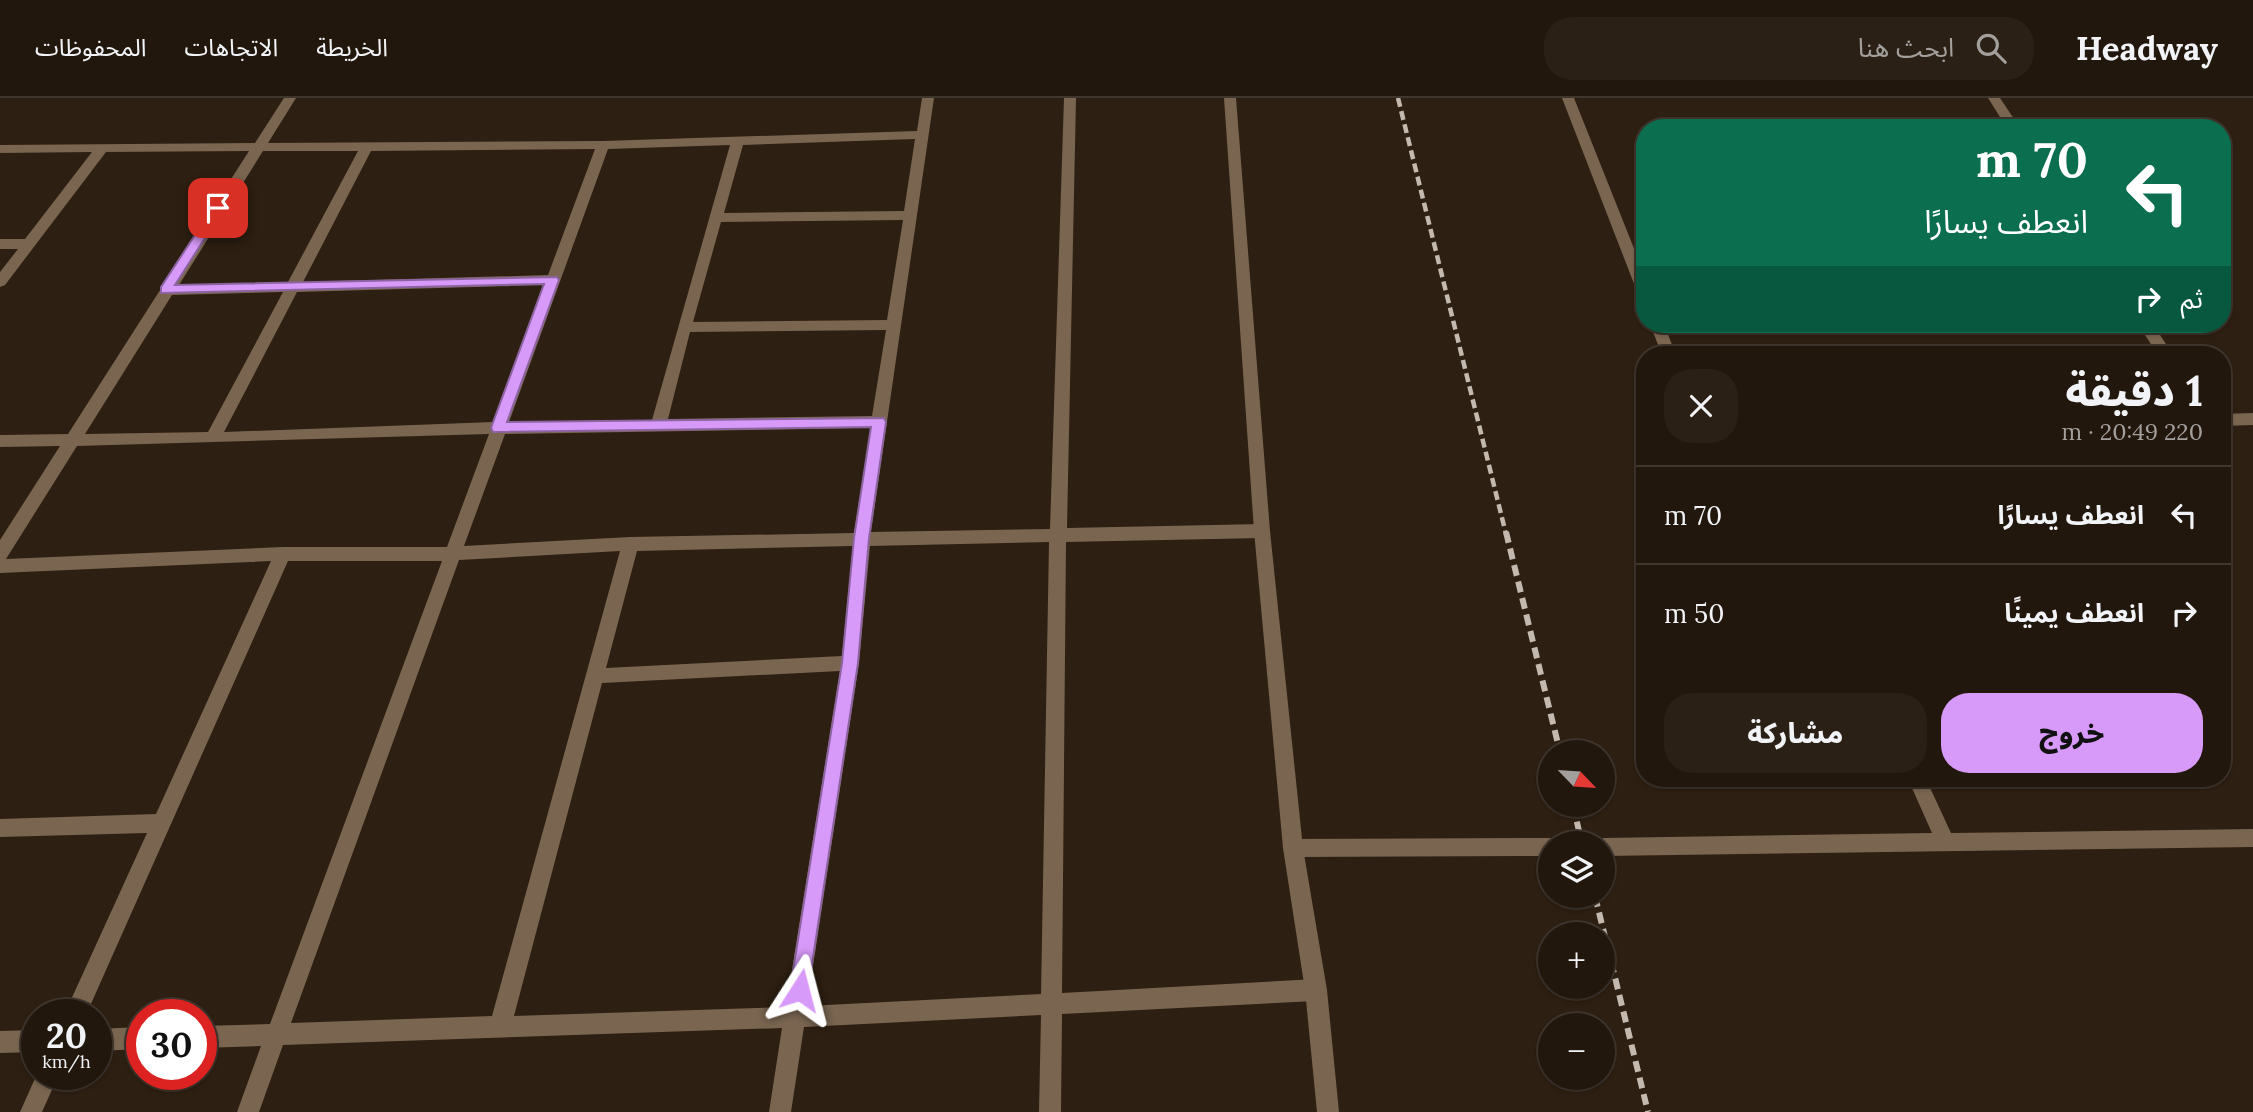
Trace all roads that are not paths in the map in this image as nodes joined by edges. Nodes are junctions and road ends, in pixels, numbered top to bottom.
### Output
1 (290, 98) edge
2 (928, 98) edge
3 (1070, 98) edge
4 (1230, 98) edge
5 (1568, 98) edge
6 (1994, 98) edge
7 (2008, 119) edge
8 (922, 135) junction
9 (738, 140) junction
10 (603, 145) junction
11 (367, 146) junction
12 (257, 147) junction
13 (0, 149) edge
14 (102, 149) junction
15 (910, 215) junction
16 (717, 218) junction
17 (0, 244) edge
18 (29, 244) junction
19 (1636, 271) edge
20 (552, 280) junction
21 (0, 282) edge
22 (292, 286) junction
23 (166, 290) junction
24 (895, 325) junction
25 (684, 327) junction
26 (2253, 419) edge
27 (2231, 420) edge
28 (879, 422) junction
29 (659, 425) junction
30 (498, 428) junction
31 (213, 438) junction
32 (0, 441) edge
33 (74, 441) junction
34 (1262, 531) junction
35 (1058, 535) junction
36 (862, 538) junction
37 (630, 544) junction
38 (0, 554) edge
39 (452, 554) junction
40 (283, 555) junction
41 (0, 566) edge
42 (850, 663) junction
43 (595, 676) junction
44 (1921, 787) edge
45 (161, 823) junction
46 (0, 828) edge
47 (2253, 838) edge
48 (1946, 843) junction
49 (1538, 847) edge
50 (1615, 847) edge
51 (1293, 848) junction
52 (1316, 990) junction
53 (82, 999) edge
54 (1053, 1005) junction
55 (796, 1017) junction
56 (500, 1027) junction
57 (276, 1035) junction
58 (217, 1037) edge
59 (21, 1041) edge
60 (0, 1042) edge
61 (41, 1090) edge
62 (31, 1112) edge
63 (248, 1112) edge
64 (780, 1112) edge
65 (1050, 1112) edge
66 (1328, 1112) edge

1 - 12 street
2 - 8 street
3 - 35 street
4 - 34 street
5 - 19 street
6 - 7 street
8 - 9 street
8 - 15 street
9 - 10 street
9 - 16 street
10 - 11 street
10 - 20 street
11 - 12 street
11 - 22 street
12 - 14 street
12 - 23 street
13 - 14 street
14 - 18 street
15 - 16 street
15 - 24 street
16 - 25 street
17 - 18 street
18 - 21 street
20 - 22 street
20 - 30 street
22 - 23 street
22 - 31 street
23 - 33 street
24 - 25 street
24 - 28 street
25 - 29 street
26 - 27 street
28 - 29 street
28 - 36 street
29 - 30 street
30 - 31 street
30 - 39 street
31 - 33 street
32 - 33 street
33 - 38 street
34 - 35 street
34 - 51 street
35 - 36 street
35 - 54 street
36 - 37 street
36 - 42 street
37 - 39 street
37 - 43 street
39 - 40 street
39 - 57 street
40 - 41 street
40 - 45 street
42 - 43 street
42 - 55 street
43 - 56 street
44 - 48 street
45 - 46 street
45 - 53 street
47 - 48 street
48 - 50 street
49 - 51 street
51 - 52 street
52 - 54 street
52 - 66 street
54 - 55 street
54 - 65 street
55 - 56 street
55 - 64 street
56 - 57 street
57 - 58 street
57 - 63 street
59 - 60 street
61 - 62 street

